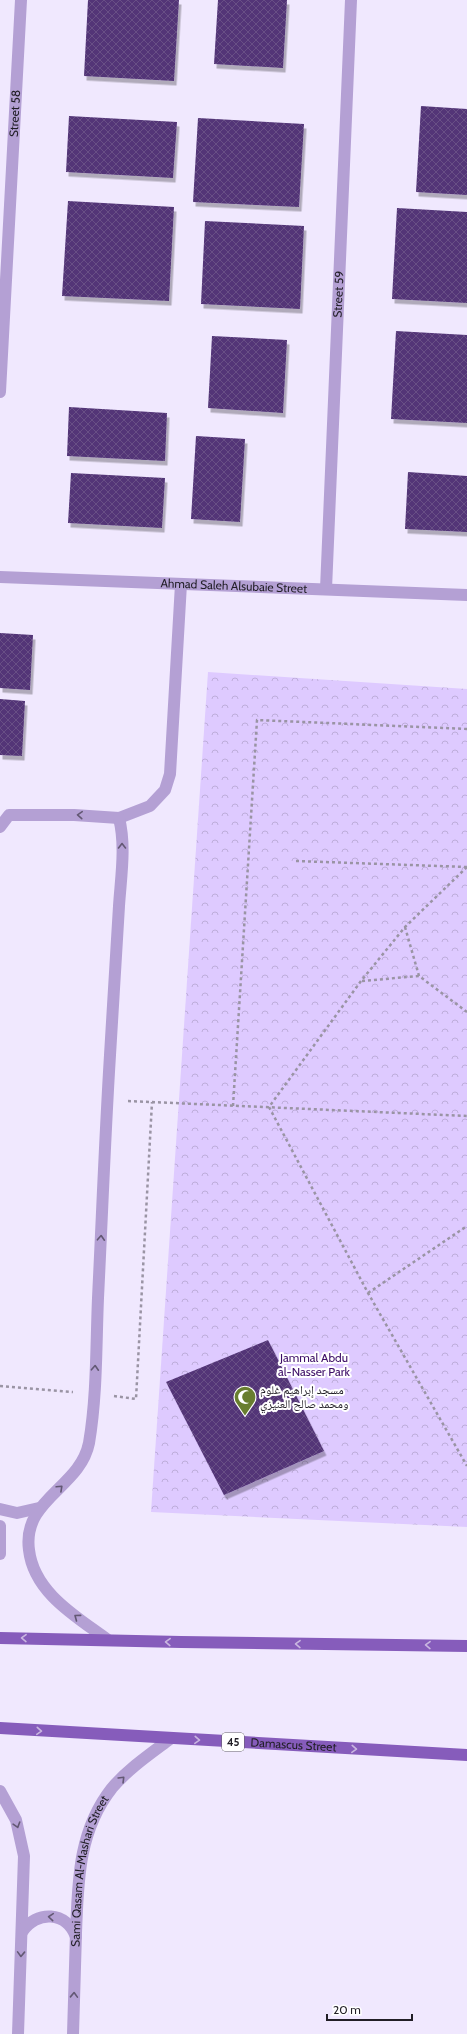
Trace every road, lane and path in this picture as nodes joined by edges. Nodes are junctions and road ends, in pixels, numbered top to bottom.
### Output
1 (21, 0) edge
2 (351, 0) edge
3 (4, 227) edge
4 (0, 392) edge
5 (0, 577) edge
6 (181, 584) junction
7 (326, 589) junction
8 (467, 594) edge
9 (467, 729) edge
10 (119, 818) junction
11 (0, 827) edge
12 (296, 861) dead end
13 (467, 867) edge
14 (405, 927) junction
15 (419, 976) junction
16 (362, 981) junction
17 (467, 1012) edge
18 (108, 1100) junction
19 (233, 1106) junction
20 (269, 1107) junction
21 (467, 1116) edge
22 (467, 1226) edge
23 (368, 1293) junction
24 (467, 1466) edge
25 (39, 1508) junction
26 (0, 1509) edge
27 (0, 1526) edge
28 (0, 1554) edge
29 (0, 1638) edge
30 (108, 1640) junction
31 (467, 1646) edge
32 (0, 1728) edge
33 (170, 1739) junction
34 (467, 1755) edge
35 (0, 1791) edge
36 (22, 1932) junction
37 (76, 1938) junction
38 (18, 2034) edge
39 (73, 2034) edge

1 - 3 street, Street 58
2 - 7 street, Street 59
3 - 4 street, Street 58
5 - 6 street, Ahmad Saleh Alsubaie Street
6 - 7 street, Ahmad Saleh Alsubaie Street
6 - 10 street
7 - 8 street, Ahmad Saleh Alsubaie Street
9 - 19 path
10 -> 11 street
18 -> 10 street
12 - 13 path
13 - 14 path
14 - 15 path
14 - 16 path
15 - 16 path
15 - 17 path
16 - 20 path
18 - 19 path
25 -> 18 street
19 - 20 path
20 - 21 path
20 - 23 path
22 - 23 path
23 - 24 path
25 - 26 street
30 -> 25 street
27 - 28 street
30 -> 29 main road
31 -> 30 main road
32 -> 33 main road, Damascus Street / 45
33 -> 34 main road, Damascus Street / 45
37 -> 33 street, Sami Qasam Al-Mashari Street
35 -> 36 street
37 -> 36 street
36 -> 38 street
39 -> 37 street, Sami Qasam Al-Mashari Street

